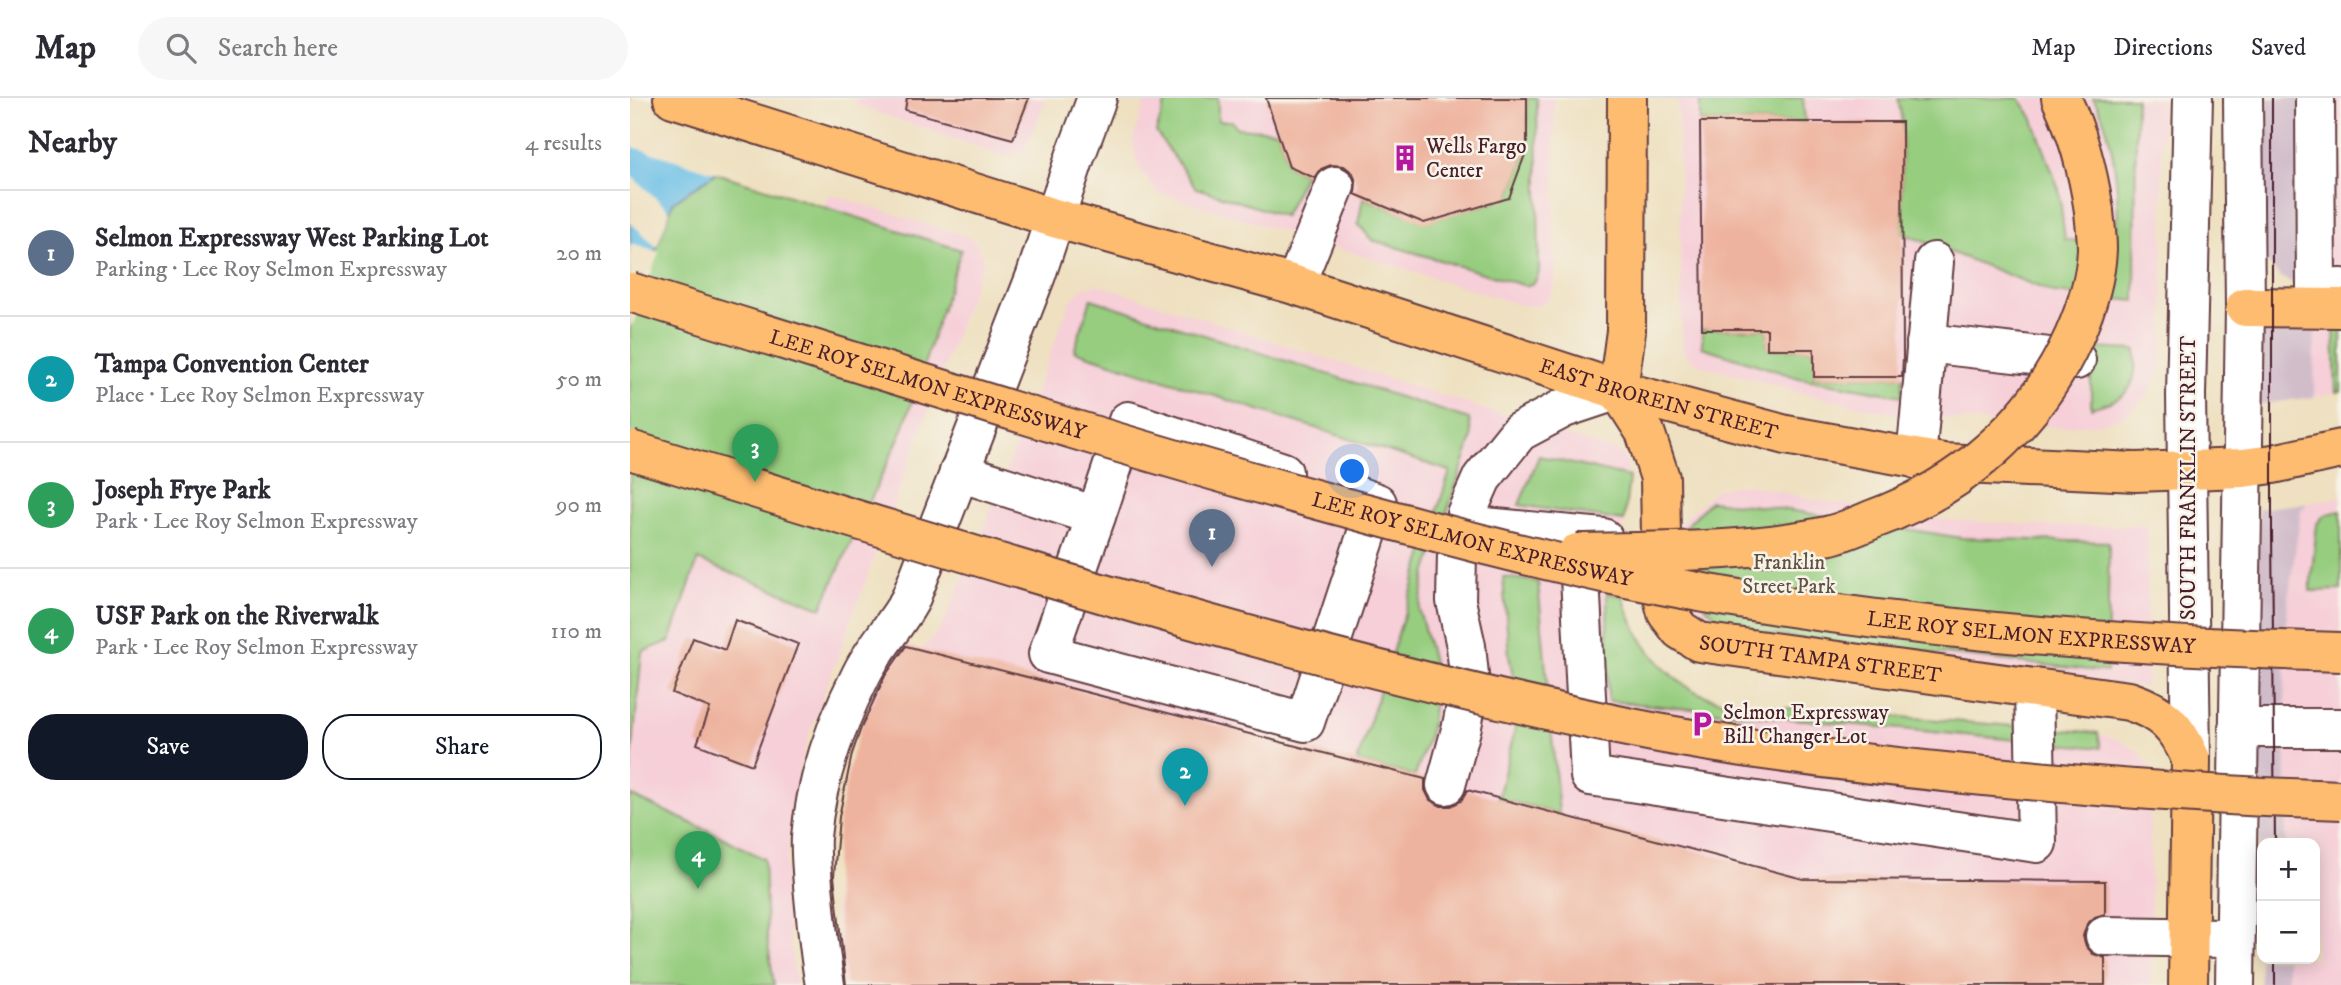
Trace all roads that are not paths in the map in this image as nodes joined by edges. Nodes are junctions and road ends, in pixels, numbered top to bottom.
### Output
1 (673, 98) edge
2 (1097, 98) edge
3 (1627, 98) edge
4 (2061, 98) edge
5 (2193, 98) edge
6 (2243, 98) edge
7 (2315, 98) edge
8 (1335, 186) dead end
9 (1054, 218) junction
10 (1934, 262) dead end
11 (1295, 285) junction
12 (2341, 288) edge
13 (630, 292) edge
14 (2245, 307) junction
15 (2341, 308) edge
16 (1926, 343) junction
17 (2076, 360) dead end
18 (1619, 390) junction
19 (2341, 449) edge
20 (630, 450) edge
21 (1916, 458) junction
22 (2243, 468) junction
23 (959, 472) junction
24 (2186, 472) junction
25 (1096, 516) junction
26 (1464, 525) junction
27 (1578, 536) junction
28 (1661, 544) junction
29 (1517, 554) junction
30 (2341, 652) edge
31 (2034, 688) junction
32 (2238, 728) junction
33 (2341, 728) edge
34 (2191, 759) junction
35 (1446, 785) dead end
36 (2341, 800) edge
37 (2105, 936) dead end
38 (2188, 937) junction
39 (2235, 939) junction
40 (825, 985) edge
41 (2188, 985) edge
42 (2235, 985) edge

1 - 9 main road, EAST BROREIN STREET
2 - 9 street
3 - 18 main road
4 - 29 main road, bridge
5 - 24 street, SOUTH FRANKLIN STREET
6 - 14 street
7 - 12 street
8 - 11 street
9 - 11 main road, EAST BROREIN STREET
9 - 23 street
10 - 16 street
11 - 18 main road, EAST BROREIN STREET
13 - 29 main road, LEE ROY SELMON EXPRESSWAY, bridge
14 - 15 main road
14 - 22 street
16 - 17 street
16 - 21 street
18 - 21 main road, EAST BROREIN STREET
18 - 26 street
18 - 28 main road, SOUTH TAMPA STREET
19 - 22 main road, EAST BROREIN STREET
20 - 36 main road, bridge
21 - 24 main road, EAST BROREIN STREET
22 - 24 main road, EAST BROREIN STREET
22 - 32 street
23 - 25 street
23 - 40 street
24 - 34 street, SOUTH FRANKLIN STREET
25 - 25 street
26 - 27 street
26 - 35 street
27 - 28 street
27 - 31 street
28 - 31 main road, SOUTH TAMPA STREET
29 - 30 main road, LEE ROY SELMON EXPRESSWAY, bridge
31 - 34 main road, SOUTH TAMPA STREET
32 - 33 street
32 - 39 street
34 - 38 main road, SOUTH FRANKLIN STREET
37 - 38 street
38 - 39 street
38 - 41 main road, SOUTH FRANKLIN STREET
39 - 42 street

